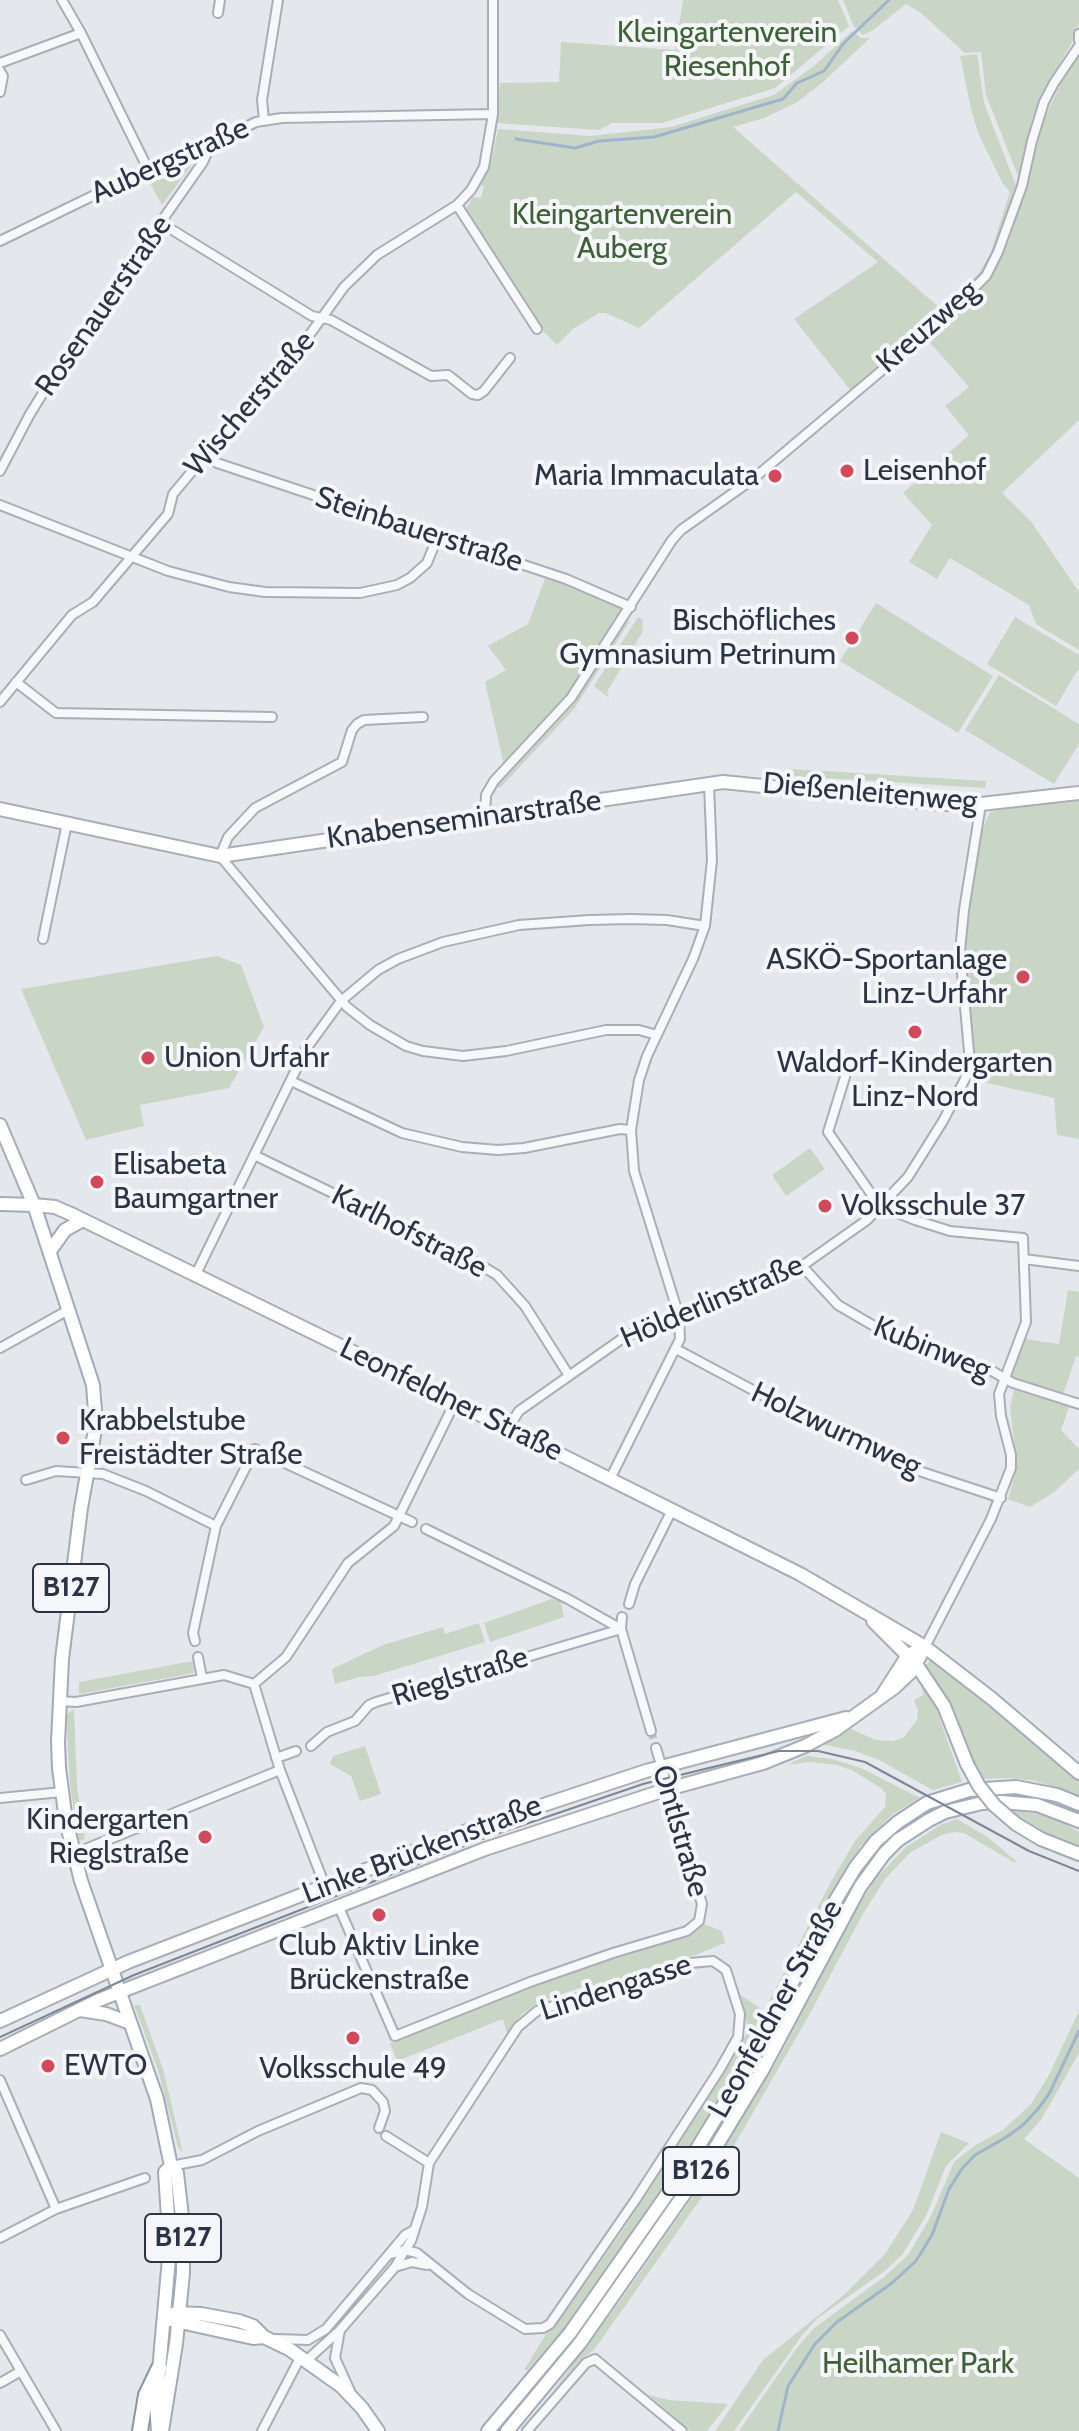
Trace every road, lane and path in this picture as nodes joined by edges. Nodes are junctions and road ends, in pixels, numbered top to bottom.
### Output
1 (62, 0) edge
2 (220, 0) edge
3 (278, 0) edge
4 (493, 0) edge
5 (218, 13) dead end
6 (81, 33) junction
7 (1079, 46) edge
8 (0, 63) edge
9 (0, 71) edge
10 (0, 92) edge
11 (493, 114) junction
12 (264, 120) junction
13 (211, 144) junction
14 (148, 169) junction
15 (457, 205) junction
16 (161, 223) junction
17 (0, 241) edge
18 (322, 318) junction
19 (537, 329) dead end
20 (510, 358) dead end
21 (206, 455) junction
22 (0, 471) edge
23 (0, 505) edge
24 (438, 536) junction
25 (132, 557) junction
26 (631, 607) junction
27 (16, 682) junction
28 (0, 702) edge
29 (272, 717) dead end
30 (423, 717) dead end
31 (709, 784) junction
32 (1079, 793) edge
33 (981, 804) junction
34 (0, 809) edge
35 (485, 817) junction
36 (67, 823) junction
37 (220, 856) junction
38 (705, 926) junction
39 (43, 939) dead end
40 (341, 1001) junction
41 (657, 1035) junction
42 (845, 1077) dead end
43 (291, 1081) junction
44 (0, 1125) edge
45 (631, 1130) junction
46 (254, 1155) junction
47 (0, 1204) edge
48 (34, 1205) junction
49 (883, 1206) junction
50 (83, 1220) junction
51 (50, 1251) junction
52 (1024, 1259) junction
53 (802, 1266) junction
54 (1079, 1266) edge
55 (196, 1274) junction
56 (70, 1309) junction
57 (679, 1316) junction
58 (0, 1348) edge
59 (676, 1349) junction
60 (568, 1374) junction
61 (1004, 1377) junction
62 (455, 1402) junction
63 (1079, 1404) edge
64 (508, 1428) junction
65 (88, 1471) junction
66 (610, 1479) junction
67 (26, 1480) dead end
68 (1001, 1498) junction
69 (672, 1510) junction
70 (399, 1517) junction
71 (412, 1522) dead end
72 (216, 1526) junction
73 (426, 1529) dead end
74 (629, 1604) dead end
75 (862, 1611) junction
76 (622, 1617) dead end
77 (621, 1629) junction
78 (195, 1641) dead end
79 (925, 1647) junction
80 (198, 1657) dead end
81 (912, 1660) junction
82 (202, 1678) junction
83 (254, 1684) junction
84 (59, 1701) junction
85 (857, 1715) junction
86 (651, 1731) tunnel mouth
87 (311, 1746) dead end
88 (656, 1748) tunnel mouth
89 (296, 1751) dead end
90 (276, 1758) junction
91 (661, 1767) junction
92 (280, 1770) junction
93 (1079, 1773) edge
94 (668, 1789) junction
95 (62, 1792) junction
96 (0, 1798) edge
97 (1079, 1804) edge
98 (1079, 1821) edge
99 (73, 1854) junction
100 (1079, 1854) edge
101 (325, 1886) junction
102 (338, 1905) junction
103 (111, 1969) junction
104 (119, 1992) junction
105 (80, 2010) junction
106 (0, 2021) edge
107 (130, 2023) junction
108 (0, 2049) edge
109 (0, 2080) edge
110 (379, 2128) dead end
111 (386, 2136) dead end
112 (429, 2163) junction
113 (171, 2166) junction
114 (145, 2178) dead end
115 (56, 2209) junction
116 (415, 2229) junction
117 (0, 2238) edge
118 (405, 2250) junction
119 (391, 2254) junction
120 (428, 2265) junction
121 (395, 2267) junction
122 (165, 2316) junction
123 (179, 2318) junction
124 (326, 2329) junction
125 (340, 2330) junction
126 (0, 2335) edge
127 (266, 2338) junction
128 (304, 2358) junction
129 (159, 2368) junction
130 (21, 2371) junction
131 (0, 2383) edge
132 (357, 2402) junction
133 (56, 2431) edge
134 (140, 2431) edge
135 (160, 2431) edge
136 (262, 2431) edge
137 (378, 2431) edge
138 (488, 2431) edge
139 (507, 2431) edge
140 (527, 2431) edge
141 (682, 2431) edge

1 - 6 street
2 - 5 street
3 - 12 street
4 - 11 street, Wischerstraße
6 - 8 street
6 - 14 street
7 - 26 street, Kreuzweg
9 - 10 street
11 - 12 street, Aubergstraße
11 - 15 street, Wischerstraße
12 - 13 street, Aubergstraße
13 - 14 street, Aubergstraße
13 - 16 street, Rosenauerstraße
14 - 17 street, Aubergstraße
15 - 18 street, Wischerstraße
15 - 19 street
16 - 18 street
16 - 22 street, Rosenauerstraße
18 - 20 street
18 - 21 street, Wischerstraße
21 - 24 street, Steinbauerstraße
21 - 25 street, Wischerstraße
23 - 25 street
24 - 25 street
24 - 26 street, Steinbauerstraße
25 - 27 street, Wischerstraße
26 - 35 street, Kreuzweg
27 - 28 street, Wischerstraße
27 - 29 street
30 - 37 street, Knabenseminarstraße
31 - 33 main road, Dießenleitenweg
31 - 35 main road, Knabenseminarstraße
31 - 38 street
32 - 33 main road, Dießenleitenweg
33 - 49 street, Hölderlinstraße
34 - 36 main road, Knabenseminarstraße
35 - 37 main road, Knabenseminarstraße
36 - 37 main road, Knabenseminarstraße
36 - 39 street
37 - 40 street
38 - 40 street
38 - 41 street
40 - 41 street
40 - 43 street
41 - 45 street
42 - 49 street
43 - 45 street
43 - 46 street
44 - 48 main road
45 - 57 street
46 - 55 street
46 - 60 street, Karlhofstraße
47 - 48 main road, Leonfeldner Straße
48 - 50 main road, Leonfeldner Straße
48 - 51 main road, B127
49 - 52 street
49 - 53 street, Hölderlinstraße
50 - 51 main road
50 - 55 main road, Leonfeldner Straße
51 - 56 main road, B127
52 - 54 street
52 - 61 street
53 - 57 street, Hölderlinstraße
53 - 61 street, Kubinweg
55 - 62 main road, Leonfeldner Straße
56 - 58 street
56 - 65 main road, B127
57 - 59 street
57 - 60 street, Hölderlinstraße
59 - 66 street
59 - 68 street, Holzwurmweg
60 - 64 street, Hölderlinstraße
61 - 63 street, Kubinweg
61 - 68 street
62 - 64 main road, Leonfeldner Straße
62 - 70 street
64 - 66 main road, Leonfeldner Straße
65 - 67 street
65 - 72 street
65 - 84 main road, B127
66 - 69 main road, Leonfeldner Straße
68 - 79 street
69 - 74 street
69 - 75 main road, Leonfeldner Straße
70 - 71 street
70 - 72 street
70 - 83 street
72 - 78 street
73 - 77 street
75 - 79 main road, Leonfeldner Straße
75 - 81 main road, Leonfeldner Straße
76 - 77 street, Ontlstraße
77 - 86 street, Ontlstraße
77 - 87 street, Rieglstraße
79 - 81 main road, Linke Brückenstraße
79 - 93 main road, Leonfeldner Straße
80 - 82 street
81 - 85 main road, Linke Brückenstraße
81 - 100 main road, Leonfeldner Straße, bridge
82 - 83 street
82 - 84 street
83 - 90 street
84 - 95 main road, B127
85 - 91 main road, Linke Brückenstraße
85 - 94 main road, Linke Brückenstraße
88 - 91 street, Ontlstraße
89 - 90 street
90 - 92 street
91 - 94 street, Ontlstraße
91 - 101 main road, Linke Brückenstraße
92 - 99 street
92 - 101 street
94 - 102 main road, Linke Brückenstraße
94 - 102 street, Ontlstraße
95 - 96 street
95 - 99 main road, B127
97 - 138 main road, Leonfeldner Straße / B126
98 - 139 main road, Leonfeldner Straße / B126
99 - 103 main road, B127
101 - 103 main road, Linke Brückenstraße
102 - 104 main road, Linke Brückenstraße
103 - 104 main road, B127
103 - 106 main road, Linke Brückenstraße
104 - 105 main road, Linke Brückenstraße
104 - 107 main road, B127
105 - 107 main road
105 - 108 main road, Linke Brückenstraße
107 - 113 main road, B127
109 - 115 street
110 - 113 street
111 - 112 street
112 - 116 street, Lindengasse
112 - 120 street, Lindengasse
113 - 122 main road, B127
113 - 123 main road, B127
114 - 115 street
115 - 117 street
116 - 118 street, Lindengasse
116 - 119 street, Lindengasse
118 - 119 street
118 - 120 street, Lindengasse
118 - 121 street, Lindengasse
119 - 124 street, Lindengasse
120 - 121 street
121 - 125 street, Lindengasse
122 - 123 main road
122 - 129 main road, B127
123 - 127 main road
123 - 135 main road, B127
124 - 127 street
124 - 128 street, Lindengasse
125 - 128 street, Lindengasse
125 - 132 street
126 - 130 street
127 - 128 main road
128 - 132 main road
128 - 136 street, Lindengasse
129 - 134 highway
129 - 135 main road, B127
130 - 131 street
130 - 133 street
132 - 137 main road
140 - 141 street

